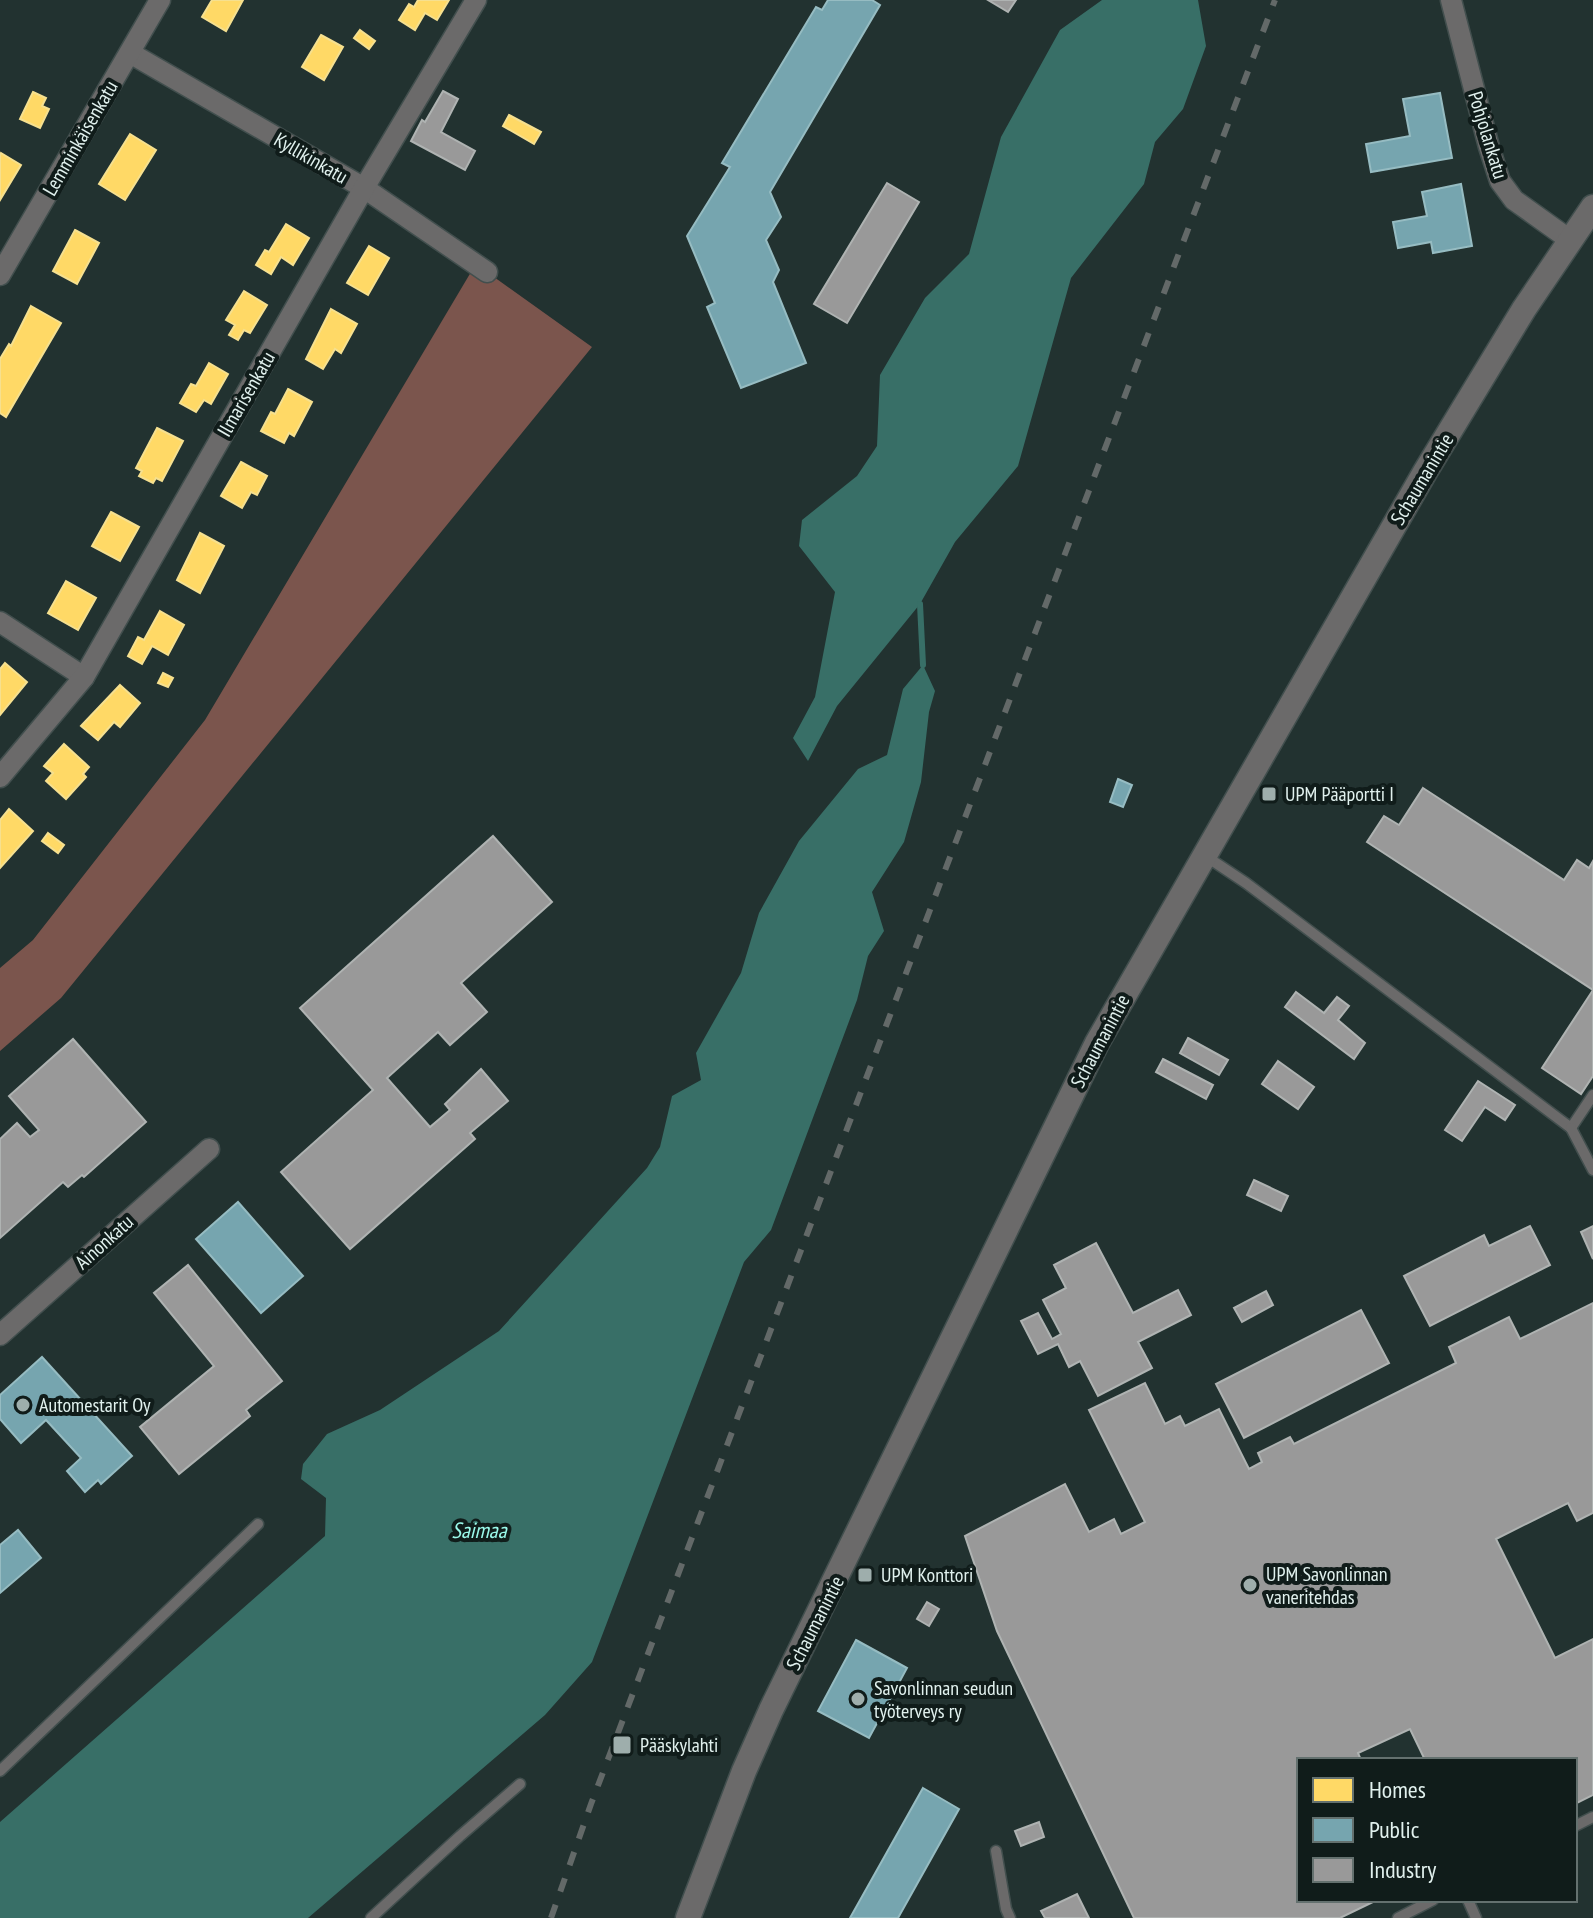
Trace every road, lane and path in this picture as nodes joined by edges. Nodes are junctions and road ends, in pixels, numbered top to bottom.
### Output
1 (160, 0) edge
2 (476, 0) edge
3 (1451, 0) edge
4 (130, 53) junction
5 (364, 188) junction
6 (1593, 207) edge
7 (1570, 240) junction
8 (487, 272) dead end
9 (0, 275) edge
10 (0, 622) edge
11 (84, 677) junction
12 (0, 777) edge
13 (1204, 855) junction
14 (1593, 1095) edge
15 (1571, 1128) junction
16 (209, 1149) dead end
17 (1593, 1170) edge
18 (0, 1335) edge
19 (258, 1524) dead end
20 (0, 1771) edge
21 (520, 1784) dead end
22 (996, 1851) dead end
23 (1429, 1902) edge
24 (371, 1918) edge
25 (688, 1918) edge
26 (1010, 1918) edge
27 (1398, 1918) edge

1 - 4 street, Lemminkäisenkatu
2 - 5 street, Ilmarisenkatu
3 - 7 street, Pohjolankatu
4 - 5 street, Kyllikinkatu
4 - 9 street, Lemminkäisenkatu
5 - 8 street, Kyllikinkatu
5 - 11 street, Ilmarisenkatu
6 - 7 street, Schaumanintie
7 - 13 street, Schaumanintie
10 - 11 street
11 - 12 street, Ilmarisenkatu
13 - 15 lane
13 - 25 street, Schaumanintie
14 - 15 lane
15 - 17 lane
16 - 18 street, Ainonkatu
19 - 20 lane
21 - 24 lane
22 - 26 lane
23 - 27 lane

